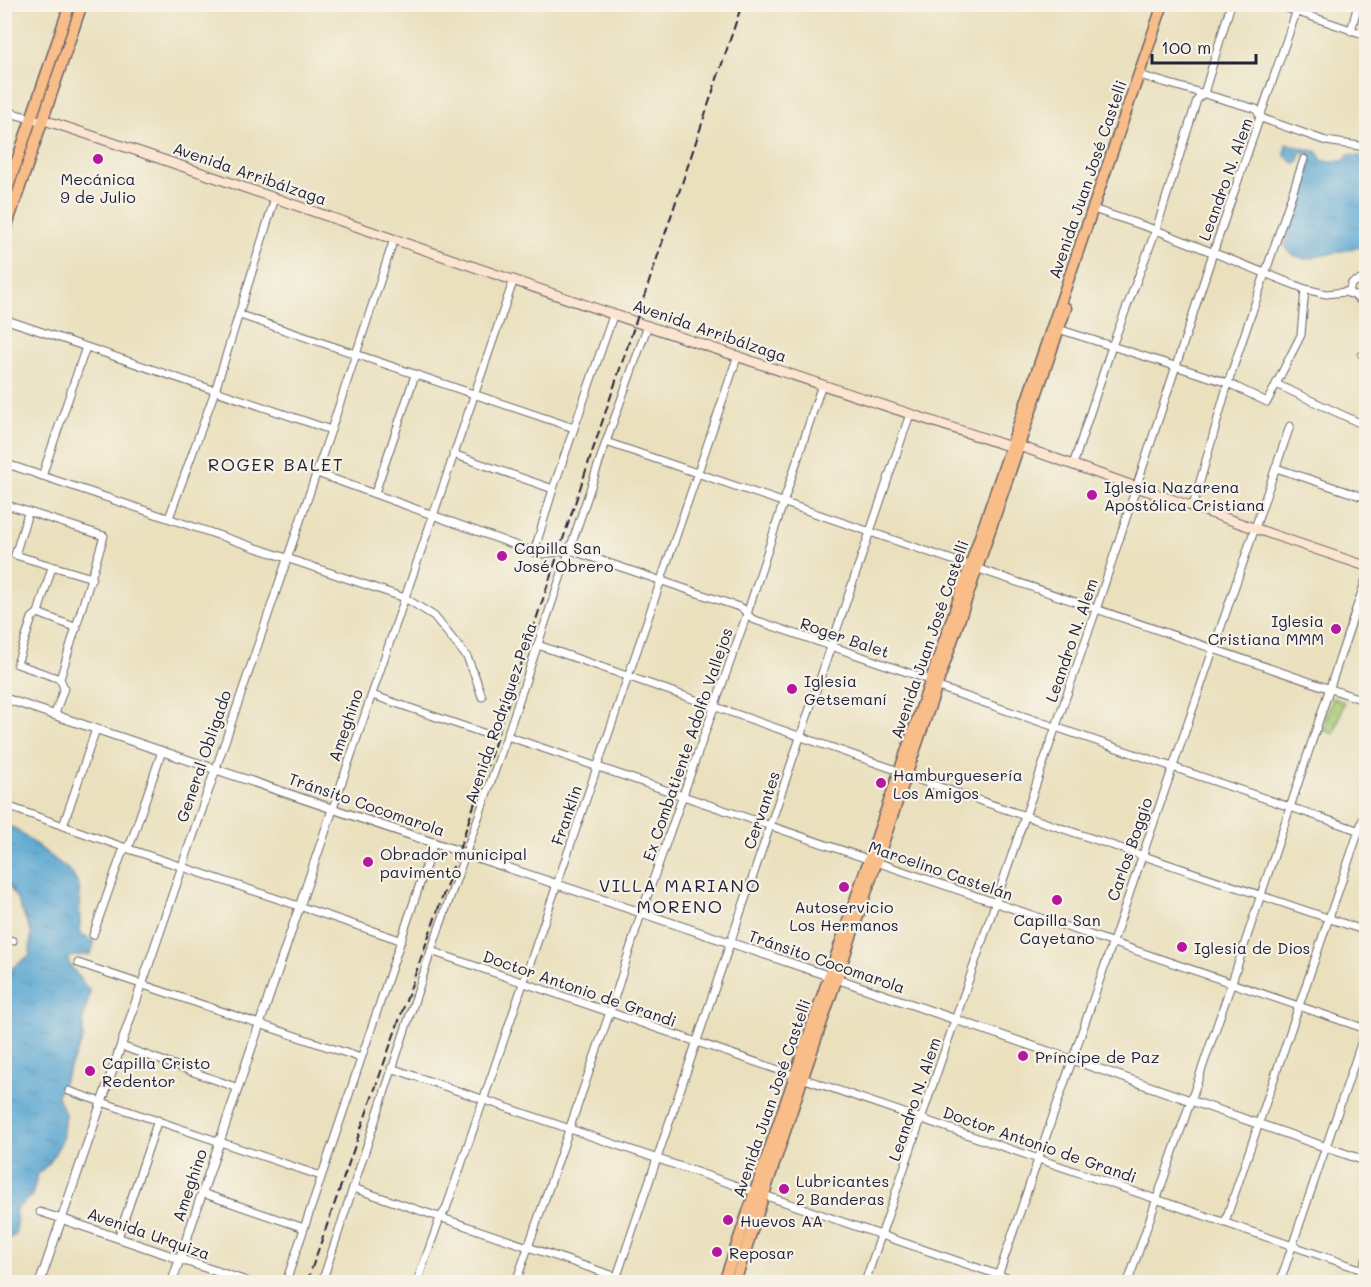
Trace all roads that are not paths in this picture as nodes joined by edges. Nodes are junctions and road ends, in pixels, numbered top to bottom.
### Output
1 (70, 4) edge
2 (82, 4) edge
3 (1163, 4) edge
4 (1170, 4) edge
5 (1231, 4) edge
6 (1274, 4) edge
7 (1299, 4) edge
8 (1358, 4) edge
9 (1296, 13) junction
10 (1351, 31) junction
11 (1366, 35) edge
12 (1142, 76) junction
13 (1202, 95) junction
14 (4, 111) edge
15 (1261, 118) junction
16 (32, 120) junction
17 (44, 120) junction
18 (1366, 147) edge
19 (1304, 159) dead end
20 (275, 198) junction
21 (4, 199) edge
22 (1096, 210) junction
23 (1156, 231) junction
24 (4, 234) edge
25 (394, 239) junction
26 (1213, 253) junction
27 (1265, 273) junction
28 (1366, 278) edge
29 (514, 279) junction
30 (1305, 289) junction
31 (1348, 293) junction
32 (1366, 306) edge
33 (614, 313) junction
34 (240, 315) junction
35 (4, 319) edge
36 (648, 325) junction
37 (1055, 328) junction
38 (1112, 346) junction
39 (86, 347) junction
40 (355, 355) junction
41 (738, 355) junction
42 (1177, 366) junction
43 (415, 375) junction
44 (1228, 383) junction
45 (822, 384) junction
46 (1276, 384) junction
47 (215, 391) junction
48 (474, 395) junction
49 (910, 414) junction
50 (1290, 426) dead end
51 (1366, 426) edge
52 (574, 428) junction
53 (331, 430) junction
54 (606, 442) junction
55 (1015, 447) junction
56 (453, 454) junction
57 (4, 463) edge
58 (1073, 465) junction
59 (1276, 468) junction
60 (317, 472) junction
61 (698, 473) junction
62 (42, 476) junction
63 (1138, 487) junction
64 (553, 489) junction
65 (375, 493) junction
66 (1366, 498) edge
67 (783, 501) junction
68 (4, 504) edge
69 (1192, 506) junction
70 (28, 513) junction
71 (433, 515) junction
72 (169, 518) junction
73 (1254, 529) junction
74 (871, 531) junction
75 (570, 550) junction
76 (534, 552) junction
77 (287, 557) junction
78 (1366, 566) edge
79 (52, 567) junction
80 (974, 567) junction
81 (92, 579) junction
82 (661, 579) junction
83 (1366, 579) edge
84 (405, 598) junction
85 (1096, 610) junction
86 (38, 613) junction
87 (747, 614) junction
88 (77, 628) junction
89 (538, 645) junction
90 (832, 647) junction
91 (1214, 649) junction
92 (627, 676) junction
93 (60, 679) junction
94 (934, 684) junction
95 (1331, 689) junction
96 (372, 695) junction
97 (482, 697) dead end
98 (4, 698) edge
99 (1366, 701) edge
100 (714, 706) junction
101 (55, 714) junction
102 (1055, 727) junction
103 (96, 729) junction
104 (489, 735) dead end
105 (507, 736) junction
106 (801, 736) junction
107 (162, 752) junction
108 (598, 766) junction
109 (1172, 767) junction
110 (216, 768) junction
111 (903, 773) junction
112 (683, 796) junction
113 (4, 804) edge
114 (1291, 806) junction
115 (333, 808) junction
116 (1366, 810) edge
117 (1024, 816) junction
118 (63, 826) junction
119 (770, 826) junction
120 (1363, 832) edge
121 (434, 842) junction
122 (126, 848) junction
123 (465, 853) junction
124 (1143, 855) junction
125 (873, 861) junction
126 (181, 866) junction
127 (556, 884) junction
128 (1260, 895) junction
129 (994, 903) junction
130 (300, 906) junction
131 (641, 914) junction
132 (1329, 918) junction
133 (1366, 931) edge
134 (93, 935) dead end
135 (4, 938) edge
136 (400, 940) junction
137 (14, 941) dead end
138 (1112, 942) junction
139 (729, 944) junction
140 (431, 951) junction
141 (78, 963) dead end
142 (833, 978) junction
143 (523, 982) junction
144 (1232, 982) junction
145 (142, 984) junction
146 (1299, 1006) junction
147 (610, 1012) junction
148 (956, 1021) junction
149 (259, 1024) junction
150 (1366, 1029) edge
151 (697, 1042) junction
152 (122, 1046) junction
153 (362, 1059) junction
154 (1072, 1060) junction
155 (392, 1068) junction
156 (799, 1076) junction
157 (238, 1088) junction
158 (69, 1091) dead end
159 (483, 1099) junction
160 (101, 1101) junction
161 (1190, 1101) junction
162 (922, 1117) junction
163 (158, 1120) junction
164 (1259, 1124) junction
165 (568, 1128) junction
166 (220, 1141) junction
167 (1325, 1148) junction
168 (656, 1158) junction
169 (1039, 1158) junction
170 (1366, 1161) edge
171 (321, 1176) junction
172 (353, 1188) junction
173 (202, 1193) junction
174 (760, 1194) junction
175 (1157, 1198) junction
176 (40, 1212) dead end
177 (440, 1218) junction
178 (62, 1219) junction
179 (1226, 1222) junction
180 (304, 1228) junction
181 (881, 1235) junction
182 (118, 1238) junction
183 (1292, 1245) junction
184 (529, 1247) junction
185 (180, 1259) junction
186 (1366, 1259) edge
187 (1365, 1270) edge
188 (997, 1279) edge
189 (616, 1280) edge
190 (40, 1282) edge
191 (172, 1282) edge
192 (248, 1282) edge
193 (286, 1282) edge
194 (322, 1282) edge
195 (417, 1282) edge
196 (516, 1282) edge
197 (632, 1282) edge
198 (724, 1282) edge
199 (735, 1282) edge
200 (865, 1282) edge
201 (1019, 1282) edge
202 (1128, 1282) edge
203 (1280, 1282) edge
204 (1358, 1282) edge

1 - 16 main road
2 - 17 main road
3 - 12 main road, Avenida Juan José Castelli
4 - 12 main road, Avenida Juan José Castelli
5 - 13 street
6 - 9 street
7 - 9 street, Leandro N. Alem
8 - 10 street
9 - 10 street
9 - 15 street, Leandro N. Alem
10 - 11 street
12 - 13 street
12 - 22 main road, Avenida Juan José Castelli
13 - 15 street
13 - 23 street
14 - 16 street
15 - 18 street
15 - 26 street, Leandro N. Alem
16 - 17 street
16 - 21 main road
17 - 20 main road, Avenida Arribálzaga
17 - 24 main road
19 - 27 street
20 - 25 main road, Avenida Arribálzaga
20 - 34 street
22 - 23 street
22 - 37 main road, Avenida Juan José Castelli
23 - 26 street
23 - 38 street
25 - 29 main road, Avenida Arribálzaga
25 - 40 street, General Obligado
26 - 27 street
26 - 42 street, Leandro N. Alem
27 - 30 street
27 - 44 street
28 - 31 street
29 - 33 main road, Avenida Arribálzaga
29 - 48 street, Ameghino
30 - 31 street
30 - 46 street
31 - 32 street
33 - 36 main road, Avenida Arribálzaga
33 - 52 street
34 - 40 street
34 - 47 street
35 - 39 street
36 - 41 main road, Avenida Arribálzaga
36 - 54 street, Avenida Rodríguez Peña
37 - 38 street
37 - 55 main road, Avenida Juan José Castelli
38 - 42 street
38 - 58 street
39 - 47 street
39 - 62 street
40 - 43 street
40 - 53 street, General Obligado
41 - 45 main road, Avenida Arribálzaga
41 - 61 street, Franklin
42 - 44 street
42 - 63 street, Leandro N. Alem
43 - 48 street
43 - 65 street
44 - 46 street
44 - 69 street
45 - 49 main road, Avenida Arribálzaga
45 - 67 street, Ex Combatiente Adolfo Vallejos
46 - 51 street
47 - 53 street
47 - 72 street
48 - 52 street
48 - 56 street, Ameghino
49 - 55 main road, Avenida Arribálzaga
49 - 74 street, Cervantes
50 - 59 street, Carlos Boggio
52 - 64 street
53 - 60 street, General Obligado
54 - 61 street
54 - 75 street, Avenida Rodríguez Peña
55 - 58 main road, Avenida Arribálzaga
55 - 80 main road, Avenida Juan José Castelli
56 - 64 street
56 - 71 street, Ameghino
57 - 62 street
58 - 63 main road, Avenida Arribálzaga
59 - 66 street
59 - 73 street, Carlos Boggio
60 - 65 street, Roger Balet
60 - 77 street, General Obligado
61 - 67 street
61 - 82 street, Franklin
62 - 72 street
63 - 69 main road, Avenida Arribálzaga
63 - 85 street, Leandro N. Alem
64 - 76 street
65 - 71 street, Roger Balet
67 - 74 street
67 - 87 street, Ex Combatiente Adolfo Vallejos
68 - 70 street
69 - 73 main road, Avenida Arribálzaga
70 - 79 street
70 - 81 street
71 - 76 street, Roger Balet
71 - 84 street, Ameghino
72 - 77 street
73 - 78 main road, Avenida Arribálzaga
73 - 91 street, Carlos Boggio
74 - 80 street
74 - 90 street, Cervantes
75 - 76 street, Roger Balet
75 - 82 street, Roger Balet
75 - 89 street, Avenida Rodríguez Peña
77 - 84 street
77 - 110 street, General Obligado
79 - 81 street
79 - 86 street
80 - 85 street
80 - 94 main road, Avenida Juan José Castelli
81 - 88 street
82 - 87 street, Roger Balet
82 - 92 street, Franklin
83 - 95 street
84 - 96 street, Ameghino
84 - 97 street
85 - 91 street
85 - 102 street, Leandro N. Alem
86 - 88 street
86 - 93 street
87 - 90 street, Roger Balet
87 - 100 street, Ex Combatiente Adolfo Vallejos
88 - 93 street
89 - 92 street
89 - 105 street, Avenida Rodríguez Peña
90 - 94 street, Roger Balet
90 - 106 street, Cervantes
91 - 95 street
91 - 109 street, Carlos Boggio
92 - 100 street
92 - 108 street, Franklin
93 - 101 street
94 - 102 street, Roger Balet
94 - 111 main road, Avenida Juan José Castelli
95 - 99 street
95 - 114 street
96 - 104 street
96 - 115 street, Ameghino
98 - 101 street, Tránsito Cocomarola
100 - 106 street
100 - 112 street, Ex Combatiente Adolfo Vallejos
101 - 103 street, Tránsito Cocomarola
102 - 109 street, Roger Balet
102 - 117 street, Leandro N. Alem
103 - 107 street, Tránsito Cocomarola
103 - 118 street
105 - 108 street, Marcelino Castelán
105 - 123 street, Avenida Rodríguez Peña
106 - 111 street
106 - 119 street, Cervantes
107 - 110 street, Tránsito Cocomarola
107 - 122 street
108 - 112 street, Marcelino Castelán
108 - 127 street, Franklin
109 - 114 street, Roger Balet
109 - 124 street, Carlos Boggio
110 - 115 street, Tránsito Cocomarola
110 - 126 street, General Obligado
111 - 117 street
111 - 125 main road, Avenida Juan José Castelli
112 - 119 street, Marcelino Castelán
112 - 131 street, Ex Combatiente Adolfo Vallejos
113 - 118 street
114 - 120 street, Roger Balet
114 - 128 street
115 - 121 street, Tránsito Cocomarola
115 - 130 street, Ameghino
116 - 120 street
117 - 124 street
117 - 129 street, Leandro N. Alem
118 - 122 street
119 - 125 street, Marcelino Castelán
119 - 139 street, Cervantes
120 - 132 street
121 - 123 street, Tránsito Cocomarola
121 - 136 street
122 - 126 street
122 - 134 street
123 - 127 street, Tránsito Cocomarola
123 - 140 street, Avenida Rodríguez Peña
124 - 128 street
124 - 138 street, Carlos Boggio
125 - 129 street, Marcelino Castelán
125 - 142 main road, Avenida Juan José Castelli
126 - 130 street
126 - 145 street, General Obligado
127 - 131 street, Tránsito Cocomarola
127 - 143 street, Franklin
128 - 132 street
128 - 144 street
129 - 138 street, Marcelino Castelán
129 - 148 street, Leandro N. Alem
130 - 136 street
130 - 149 street, Ameghino
131 - 139 street, Tránsito Cocomarola
131 - 147 street, Ex Combatiente Adolfo Vallejos
132 - 133 street
132 - 146 street
135 - 137 street
136 - 153 street
138 - 144 street, Marcelino Castelán
138 - 154 street, Carlos Boggio
139 - 142 street, Tránsito Cocomarola
139 - 151 street, Cervantes
140 - 143 street, Doctor Antonio de Grandi
140 - 155 street, Avenida Rodríguez Peña
141 - 145 street
142 - 148 street, Tránsito Cocomarola
142 - 156 main road, Avenida Juan José Castelli
143 - 147 street, Doctor Antonio de Grandi
143 - 159 street, Franklin
144 - 146 street, Marcelino Castelán
144 - 161 street
145 - 149 street
145 - 152 street, General Obligado
146 - 150 street, Marcelino Castelán
146 - 164 street
147 - 151 street, Doctor Antonio de Grandi
147 - 165 street, Ex Combatiente Adolfo Vallejos
148 - 154 street, Tránsito Cocomarola
148 - 162 street, Leandro N. Alem
149 - 153 street
149 - 157 street, Ameghino
150 - 167 street
151 - 156 street, Doctor Antonio de Grandi
151 - 168 street, Cervantes
152 - 157 street
152 - 160 street, General Obligado
153 - 171 street
154 - 161 street, Tránsito Cocomarola
154 - 169 street, Carlos Boggio
155 - 159 street
155 - 172 street, Avenida Rodríguez Peña
156 - 162 street, Doctor Antonio de Grandi
156 - 174 main road, Avenida Juan José Castelli
157 - 166 street, Ameghino
158 - 160 street
159 - 165 street
159 - 177 street, Franklin
160 - 163 street
160 - 178 street, General Obligado
161 - 164 street, Tránsito Cocomarola
161 - 175 street
162 - 169 street, Doctor Antonio de Grandi
162 - 181 street, Leandro N. Alem
163 - 166 street
163 - 182 street
164 - 167 street, Tránsito Cocomarola
164 - 179 street
165 - 168 street
165 - 184 street, Ex Combatiente Adolfo Vallejos
166 - 171 street
166 - 173 street, Ameghino
167 - 170 street, Tránsito Cocomarola
167 - 183 street
168 - 174 street
168 - 189 street, Cervantes
169 - 175 street, Doctor Antonio de Grandi
169 - 188 street, Carlos Boggio
171 - 180 street
172 - 177 street
172 - 194 street, Avenida Rodríguez Peña
173 - 180 street
173 - 185 street, Ameghino
174 - 181 street
174 - 198 main road, Avenida Juan José Castelli
174 - 199 main road, Avenida Juan José Castelli
175 - 179 street, Doctor Antonio de Grandi
175 - 202 street
176 - 178 street, Avenida Urquiza
177 - 184 street
177 - 195 street, Franklin
178 - 182 street, Avenida Urquiza
178 - 190 street, General Obligado
179 - 183 street, Doctor Antonio de Grandi
180 - 193 street
181 - 188 street
181 - 200 street, Leandro N. Alem
182 - 185 street, Avenida Urquiza
183 - 187 street, Doctor Antonio de Grandi
183 - 203 street
184 - 189 street
184 - 196 street, Ex Combatiente Adolfo Vallejos
185 - 191 street, Ameghino
185 - 192 street, Avenida Urquiza
186 - 187 street
187 - 204 street
188 - 201 street
189 - 197 street

